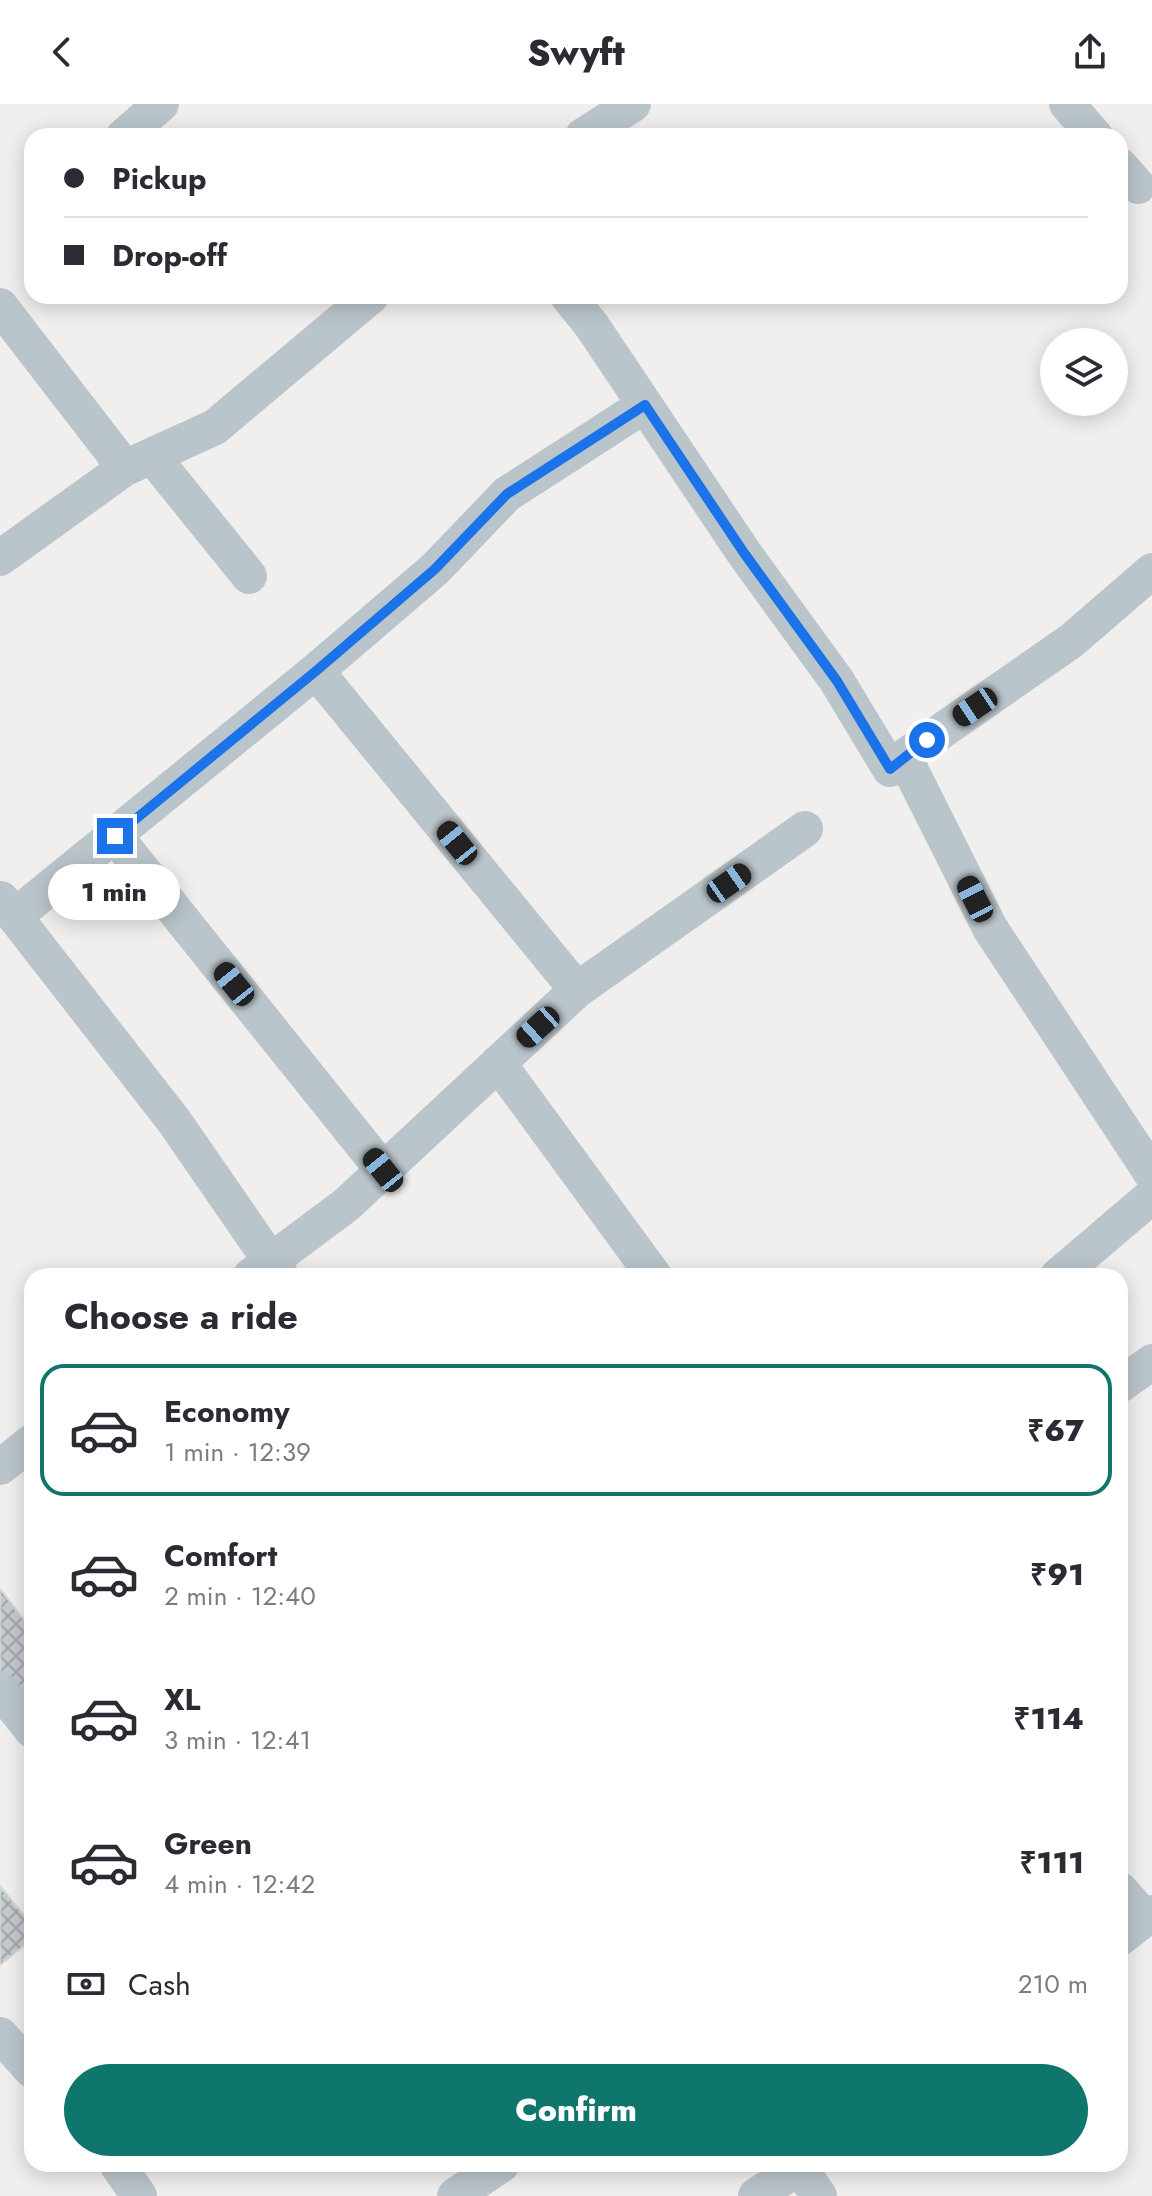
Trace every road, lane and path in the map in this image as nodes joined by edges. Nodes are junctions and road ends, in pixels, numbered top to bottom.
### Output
1 (161, 104) edge
2 (633, 104) edge
3 (1067, 104) edge
4 (133, 128) edge
5 (596, 128) edge
6 (1088, 128) edge
7 (361, 304) edge
8 (574, 304) edge
9 (0, 306) edge
10 (645, 405) junction
11 (138, 462) junction
12 (0, 558) edge
13 (1152, 571) edge
14 (249, 576) dead end
15 (316, 671) junction
16 (904, 757) junction
17 (805, 829) dead end
18 (115, 836) junction
19 (8, 907) edge
20 (577, 990) junction
21 (498, 1063) junction
22 (383, 1170) junction
23 (1152, 1174) edge
24 (1152, 1196) edge
25 (266, 1268) edge
26 (272, 1268) edge
27 (648, 1268) edge
28 (1067, 1268) edge
29 (1152, 1362) edge
30 (1128, 1379) edge
31 (24, 1448) edge
32 (0, 1467) edge
33 (0, 1690) edge
34 (24, 1720) edge
35 (1128, 1904) edge
36 (1139, 1923) edge
37 (0, 2035) edge
38 (24, 2061) edge
39 (122, 2172) edge
40 (490, 2172) edge
41 (807, 2176) edge
42 (139, 2196) edge
43 (455, 2196) edge
44 (756, 2196) edge

1 - 4 street
2 - 5 street
3 - 6 street
7 - 11 street
8 - 10 street
9 - 11 street
10 - 15 street
10 - 16 street
11 - 12 street
11 - 14 street
13 - 16 street
15 - 18 street
15 - 20 street
16 - 23 street
17 - 20 street
18 - 19 street
18 - 22 street
19 - 25 street
20 - 21 street
21 - 22 street
21 - 27 street
22 - 26 street
24 - 28 street
29 - 30 street
31 - 32 street
33 - 34 street
35 - 36 street
37 - 38 street
39 - 42 street
40 - 43 street
41 - 44 street

